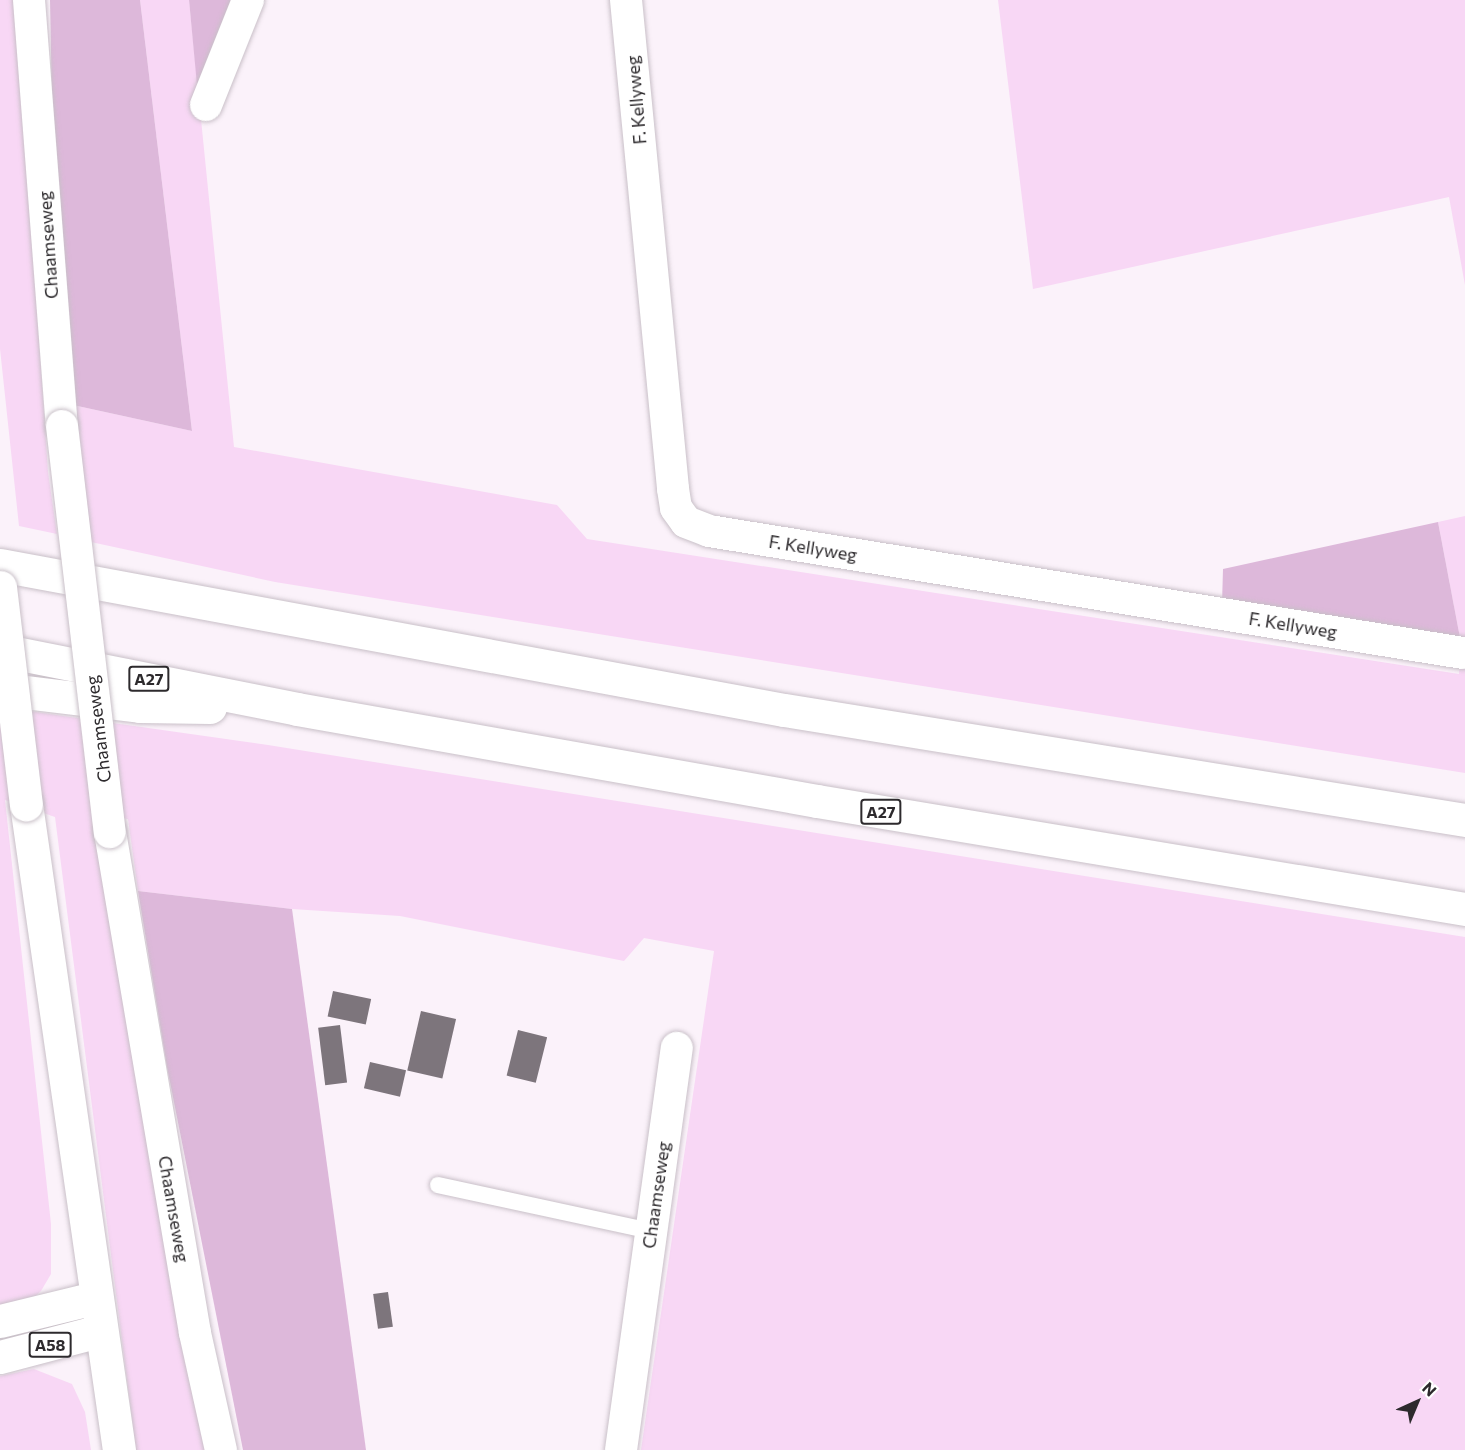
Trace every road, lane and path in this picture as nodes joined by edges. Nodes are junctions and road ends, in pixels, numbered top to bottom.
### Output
1 (29, 0) edge
2 (248, 0) edge
3 (626, 0) edge
4 (206, 105) dead end
5 (0, 565) edge
6 (0, 586) edge
7 (0, 650) edge
8 (1463, 653) dead end
9 (0, 689) edge
10 (297, 709) junction
11 (1465, 820) edge
12 (1465, 909) edge
13 (677, 1048) dead end
14 (438, 1185) dead end
15 (651, 1231) junction
16 (94, 1298) junction
17 (0, 1321) edge
18 (99, 1331) junction
19 (0, 1357) edge
20 (118, 1450) edge
21 (221, 1450) edge
22 (621, 1450) edge

1 - 21 street, Chaamseweg, bridge
2 - 4 street
3 - 8 street, F. Kellyweg
5 - 11 main road
6 - 16 main road, bridge
7 - 10 main road, A27
9 - 10 main road
10 - 12 main road, A27
13 - 15 street, Chaamseweg
14 - 15 lane
15 - 22 street, Chaamseweg
16 - 17 main road, A58
16 - 18 main road
18 - 19 main road, A58
18 - 20 main road

